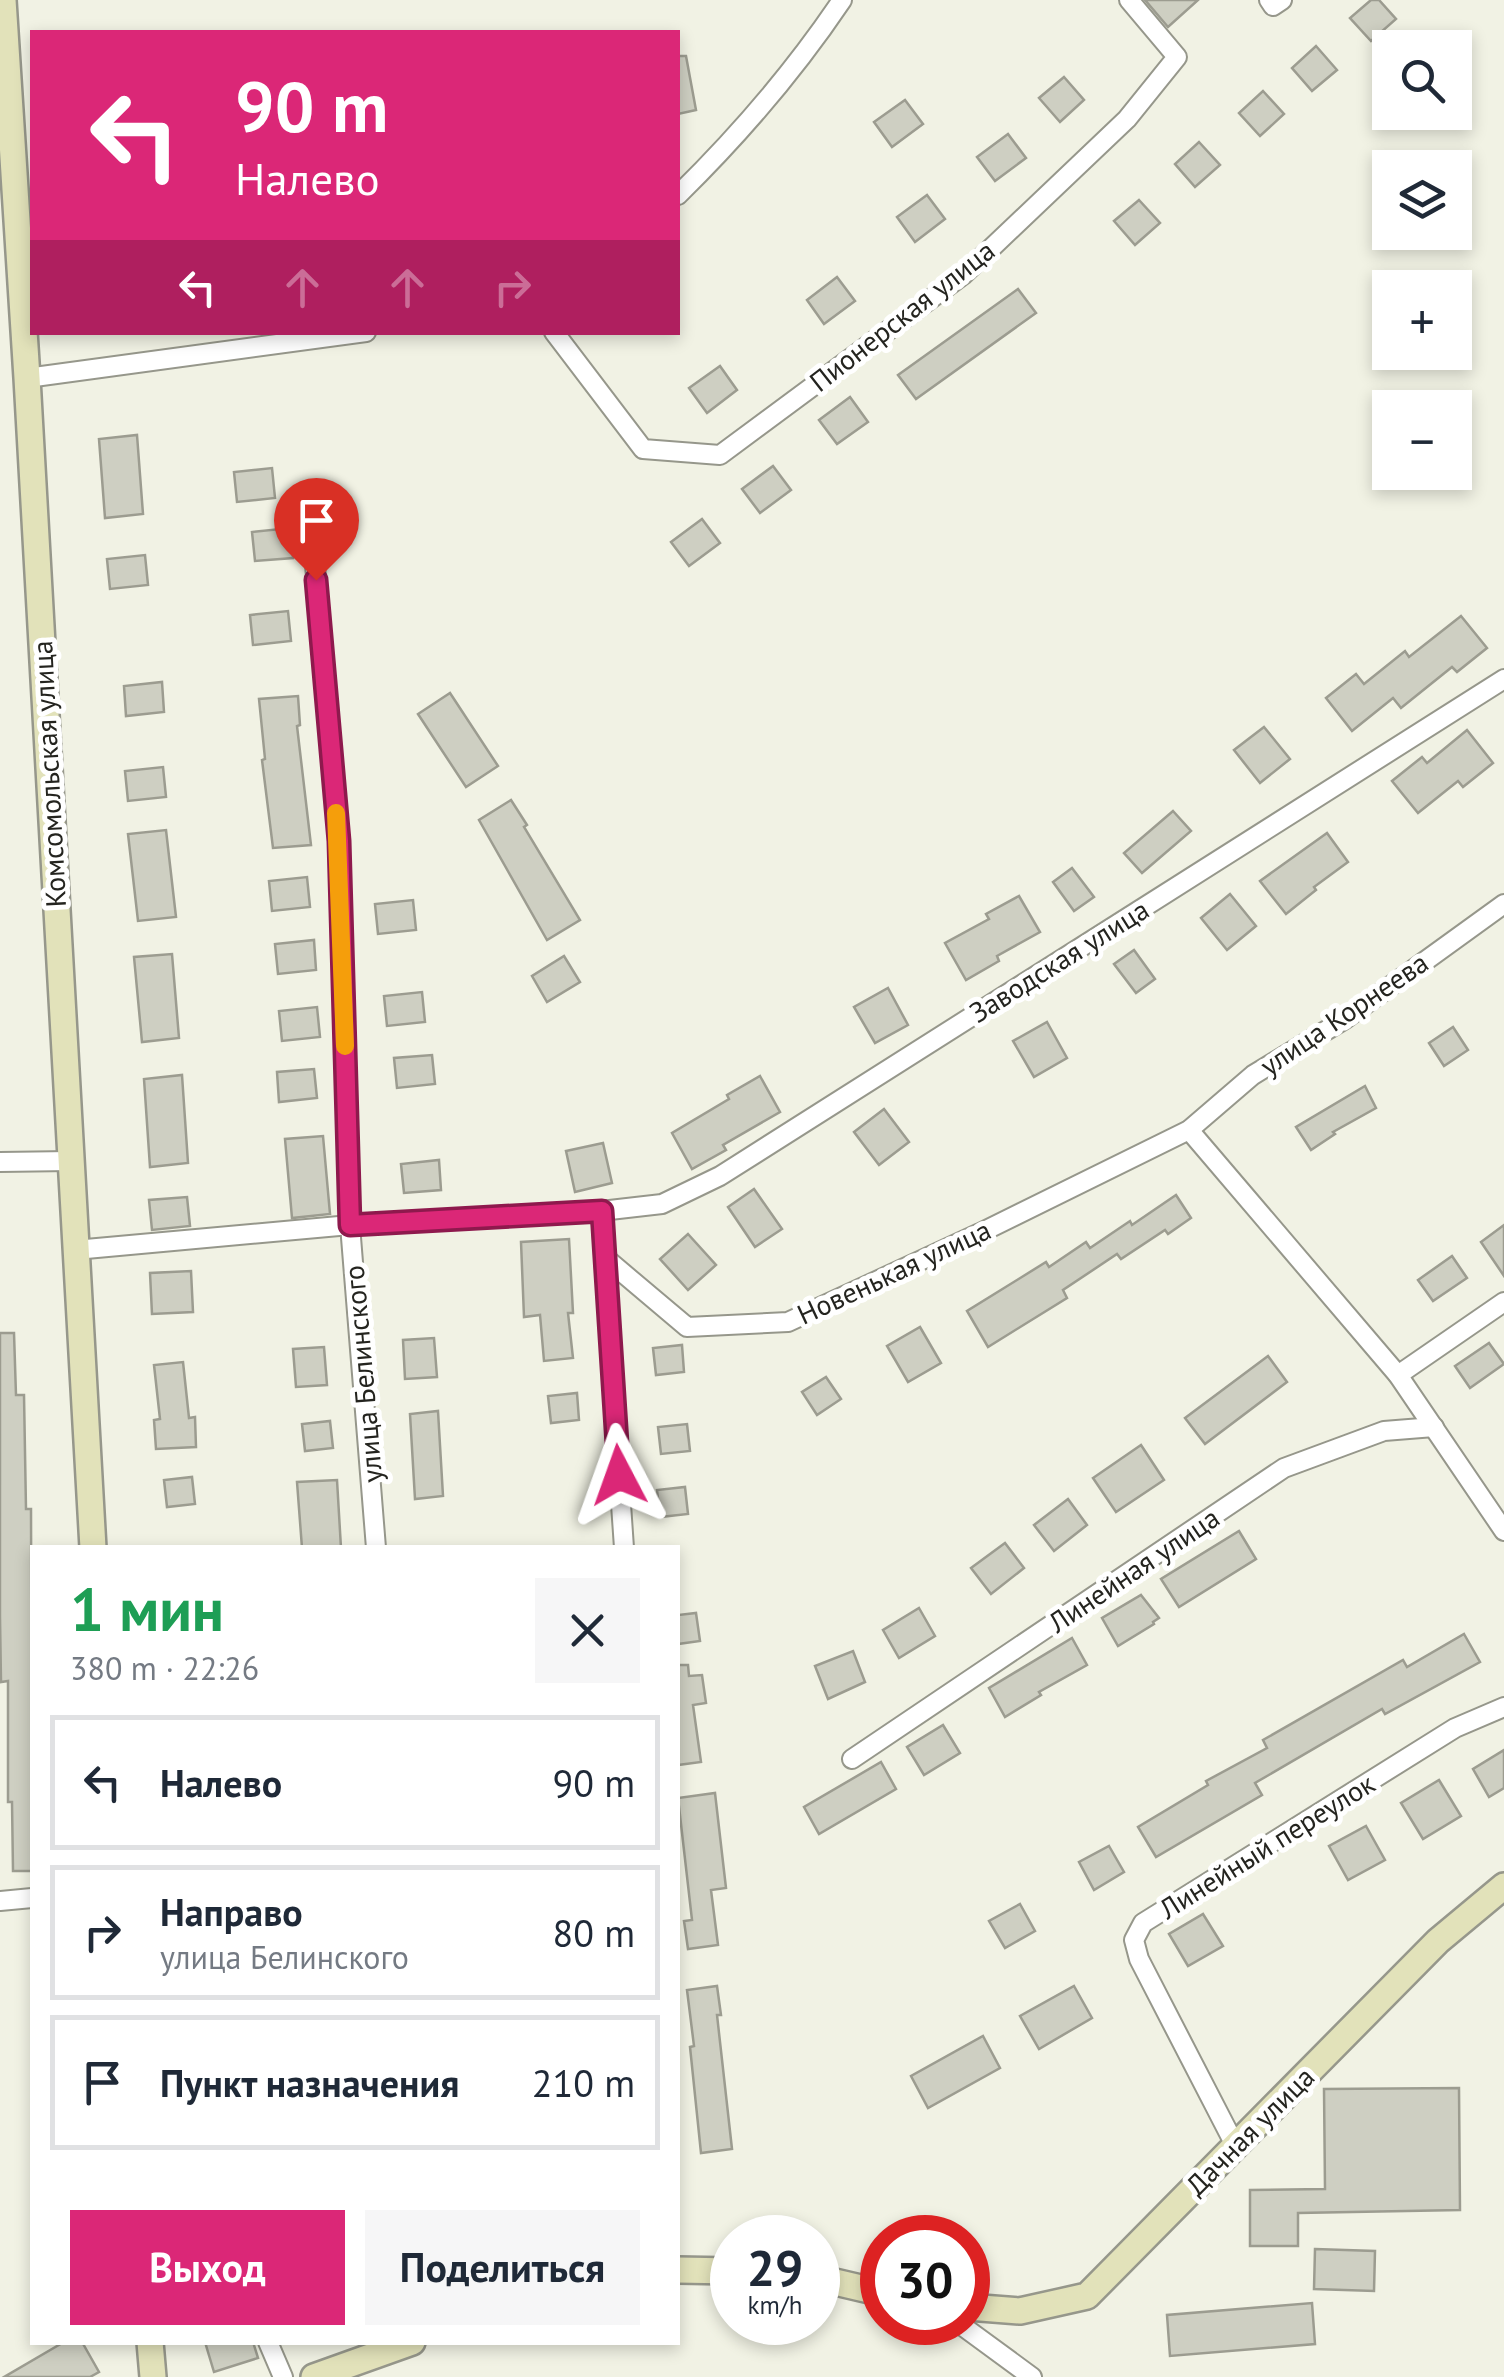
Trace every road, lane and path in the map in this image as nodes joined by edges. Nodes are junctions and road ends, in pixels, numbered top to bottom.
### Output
1 (2, 0) edge
2 (842, 0) edge
3 (1129, 0) edge
4 (1269, 0) edge
5 (1282, 0) edge
6 (680, 193) edge
7 (344, 335) edge
8 (556, 335) edge
9 (27, 378) junction
10 (314, 542) dead end
11 (1504, 679) edge
12 (1504, 904) edge
13 (1189, 1130) junction
14 (70, 1161) junction
15 (0, 1162) edge
16 (602, 1211) junction
17 (350, 1225) junction
18 (74, 1250) junction
19 (604, 1256) junction
20 (1504, 1302) edge
21 (1398, 1375) junction
22 (1434, 1427) junction
23 (1504, 1531) edge
24 (93, 1545) edge
25 (376, 1545) edge
26 (624, 1545) edge
27 (1504, 1706) edge
28 (852, 1758) dead end
29 (1504, 1886) edge
30 (30, 1898) edge
31 (0, 1900) edge
32 (1235, 2145) junction
33 (680, 2270) edge
34 (710, 2271) edge
35 (990, 2309) edge
36 (150, 2345) edge
37 (269, 2345) edge
38 (989, 2345) edge
39 (385, 2347) edge
40 (154, 2377) edge
41 (283, 2377) edge
42 (314, 2377) edge
43 (1032, 2377) edge

1 - 9 street, Комсомольская улица
2 - 6 street
3 - 8 street, Пионерская улица
4 - 5 street
7 - 9 street
9 - 14 street, Комсомольская улица
10 - 17 street, улица Белинского
11 - 16 street, Заводская улица
12 - 13 street, улица Корнеева
13 - 19 street, Новенькая улица
13 - 21 street
14 - 15 street
14 - 18 street, Комсомольская улица
16 - 17 street, Заводская улица
16 - 19 street
17 - 18 street, Заводская улица
17 - 25 street, улица Белинского
18 - 24 street, Комсомольская улица
19 - 26 street
20 - 21 street
21 - 22 street
22 - 23 street
22 - 28 street, Линейная улица
27 - 32 street, Линейный переулок
29 - 32 street, Дачная улица
30 - 31 street
32 - 35 street, Дачная улица
33 - 34 street
36 - 40 street
37 - 41 street
38 - 43 street
39 - 42 street

